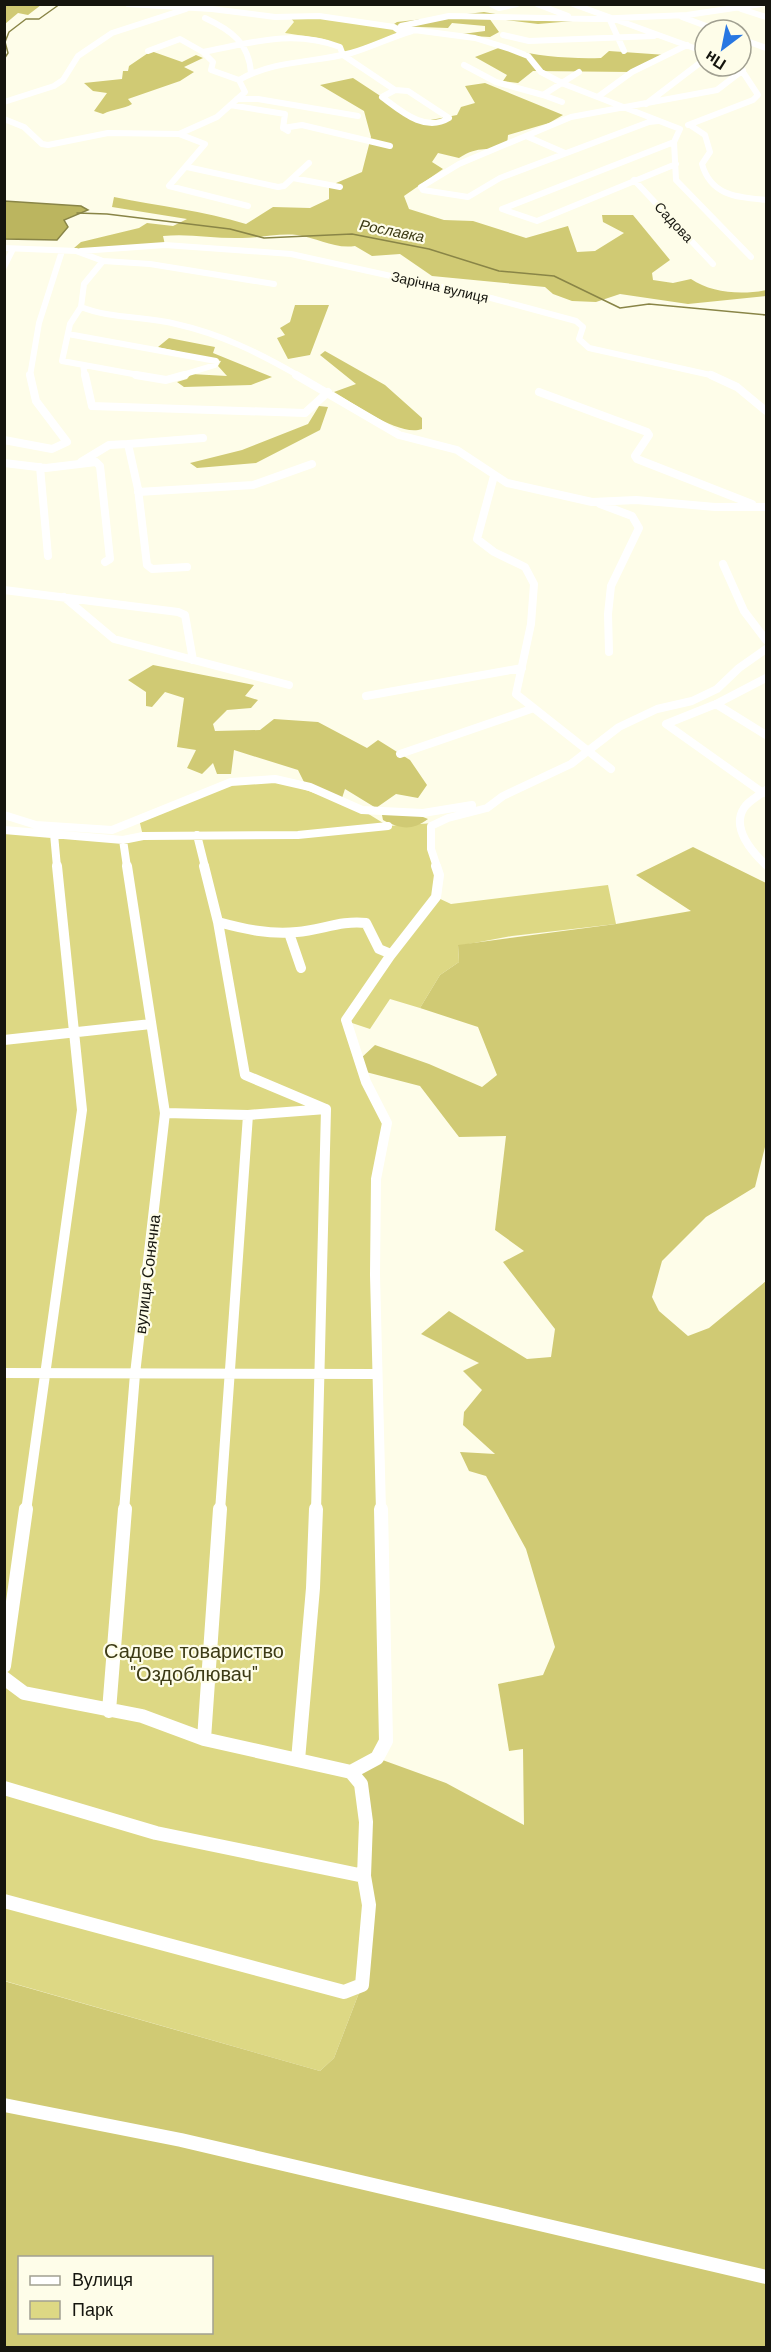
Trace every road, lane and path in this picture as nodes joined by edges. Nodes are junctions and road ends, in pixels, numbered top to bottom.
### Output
1 (128, 4) edge
2 (182, 4) edge
3 (214, 4) edge
4 (491, 4) edge
5 (517, 4) edge
6 (537, 4) edge
7 (573, 4) edge
8 (760, 4) edge
9 (192, 8) junction
10 (741, 8) junction
11 (676, 15) junction
12 (766, 17) edge
13 (205, 18) dead end
14 (609, 18) junction
15 (693, 21) edge
16 (399, 30) junction
17 (503, 35) dead end
18 (654, 36) dead end
19 (618, 38) junction
20 (245, 44) junction
21 (687, 45) junction
22 (693, 47) edge
23 (148, 51) dead end
24 (624, 51) dead end
25 (203, 52) junction
26 (343, 55) junction
27 (464, 65) dead end
28 (693, 67) edge
29 (579, 72) dead end
30 (250, 73) junction
31 (730, 78) edge
32 (749, 78) edge
33 (239, 80) junction
34 (562, 83) junction
35 (395, 90) junction
36 (543, 95) junction
37 (599, 96) junction
38 (237, 99) junction
39 (4, 102) edge
40 (562, 102) dead end
41 (645, 104) junction
42 (230, 105) junction
43 (626, 108) junction
44 (322, 110) junction
45 (315, 115) dead end
46 (358, 116) dead end
47 (4, 118) edge
48 (308, 120) dead end
49 (658, 122) junction
50 (302, 124) junction
51 (690, 125) junction
52 (680, 129) junction
53 (179, 134) junction
54 (526, 136) junction
55 (675, 142) junction
56 (390, 146) dead end
57 (565, 153) junction
58 (309, 163) dead end
59 (676, 165) junction
60 (188, 167) junction
61 (293, 178) junction
62 (634, 180) junction
63 (340, 187) dead end
64 (766, 200) edge
65 (248, 206) dead end
66 (9, 248) edge
67 (62, 251) junction
68 (76, 251) junction
69 (751, 257) dead end
70 (103, 261) junction
71 (713, 264) dead end
72 (4, 267) edge
73 (274, 284) dead end
74 (81, 307) junction
75 (68, 334) junction
76 (83, 365) junction
77 (328, 392) junction
78 (539, 392) dead end
79 (766, 411) edge
80 (203, 438) dead end
81 (4, 440) edge
82 (128, 444) junction
83 (81, 462) junction
84 (4, 463) edge
85 (312, 464) dead end
86 (40, 467) junction
87 (494, 476) junction
88 (138, 492) junction
89 (592, 502) junction
90 (755, 505) junction
91 (766, 507) edge
92 (48, 556) dead end
93 (105, 562) dead end
94 (723, 564) dead end
95 (187, 567) dead end
96 (4, 590) edge
97 (64, 597) junction
98 (766, 640) edge
99 (766, 649) edge
100 (609, 652) dead end
101 (193, 660) junction
102 (522, 669) junction
103 (766, 678) edge
104 (289, 685) dead end
105 (366, 696) dead end
106 (716, 704) junction
107 (534, 708) junction
108 (766, 735) edge
109 (588, 751) junction
110 (400, 754) dead end
111 (611, 769) dead end
112 (765, 792) edge
113 (503, 796) junction
114 (4, 815) edge
115 (388, 826) dead end
116 (4, 830) edge
117 (54, 834) junction
118 (197, 834) junction
119 (123, 840) junction
120 (766, 865) edge
121 (218, 922) junction
122 (289, 933) junction
123 (391, 954) junction
124 (301, 968) dead end
125 (151, 1024) junction
126 (74, 1032) junction
127 (4, 1040) edge
128 (326, 1110) junction
129 (165, 1113) junction
130 (248, 1115) junction
131 (4, 1372) edge
132 (46, 1372) junction
133 (135, 1374) junction
134 (229, 1374) junction
135 (377, 1374) junction
136 (320, 1375) junction
137 (4, 1666) edge
138 (4, 1678) edge
139 (109, 1712) junction
140 (204, 1739) junction
141 (298, 1760) junction
142 (351, 1772) junction
143 (4, 1788) edge
144 (364, 1876) junction
145 (4, 1901) edge
146 (4, 2105) edge
147 (766, 2277) edge

1 - 9 street
2 - 9 street
3 - 9 street
4 - 5 street
6 - 14 street
7 - 14 street
8 - 10 street
9 - 16 street
9 - 39 street
10 - 11 street
10 - 12 street
11 - 14 street
11 - 15 street
13 - 20 street
14 - 16 street
14 - 19 street
14 - 21 street
16 - 26 street
16 - 34 street
17 - 19 street
18 - 19 street
19 - 24 street
20 - 25 street
20 - 26 street
20 - 30 street
21 - 22 street
21 - 37 street
23 - 25 street
25 - 33 street
26 - 30 street
26 - 35 street
27 - 36 street
28 - 41 street
29 - 34 street
30 - 33 street
31 - 41 street
32 - 51 street
33 - 38 street
34 - 36 street
34 - 37 street
35 - 35 street
36 - 40 street
37 - 43 street
38 - 42 street
38 - 44 street
41 - 43 street
42 - 50 street
42 - 53 street
43 - 49 street
43 - 54 street
44 - 45 street
44 - 46 street
47 - 53 street
48 - 50 street
49 - 52 street
49 - 57 street
50 - 56 street
51 - 52 street
51 - 64 street
52 - 55 street
53 - 60 street
54 - 57 street
54 - 57 street
55 - 59 street
55 - 62 street
58 - 61 street
59 - 62 street
59 - 69 street
60 - 61 street
60 - 65 street
61 - 63 street
62 - 71 street, Садова
66 - 67 street
66 - 72 street
67 - 68 street
67 - 81 street
68 - 70 street
68 - 79 street, Зарічна вулиця
70 - 73 street
70 - 74 street
74 - 75 street
74 - 77 street
75 - 76 street
75 - 76 street
76 - 77 street
77 - 87 street
78 - 90 street
80 - 82 street
82 - 83 street
82 - 88 street
83 - 86 street
83 - 93 street
84 - 86 street
85 - 88 street
86 - 92 street
87 - 89 street
87 - 102 street
88 - 95 street
89 - 90 street
89 - 100 street
90 - 91 street
94 - 98 street
96 - 97 street
97 - 101 street
97 - 101 street
99 - 109 street
101 - 104 street
102 - 105 street
102 - 107 street
103 - 106 street
106 - 108 street
106 - 112 street
107 - 109 street
107 - 110 street
109 - 111 street
109 - 113 street
112 - 120 street
113 - 114 street
113 - 123 street
115 - 118 street
116 - 117 street
117 - 119 street
117 - 126 street
118 - 119 street
118 - 121 street
119 - 125 street, вулиця Сонячна
121 - 122 street
121 - 128 street
122 - 123 street
122 - 124 street
123 - 135 street
125 - 126 street
125 - 129 street, вулиця Сонячна
126 - 127 street
126 - 132 street
128 - 130 street
128 - 136 street
129 - 130 street
129 - 133 street, вулиця Сонячна
130 - 134 street
131 - 132 street
132 - 133 street
132 - 137 street
133 - 134 street
133 - 139 street, вулиця Сонячна
134 - 136 street
134 - 140 street
135 - 136 street
135 - 142 street
136 - 141 street
138 - 139 street
139 - 140 street
140 - 141 street
141 - 142 street
142 - 144 street
143 - 144 street
144 - 145 street
146 - 147 street

